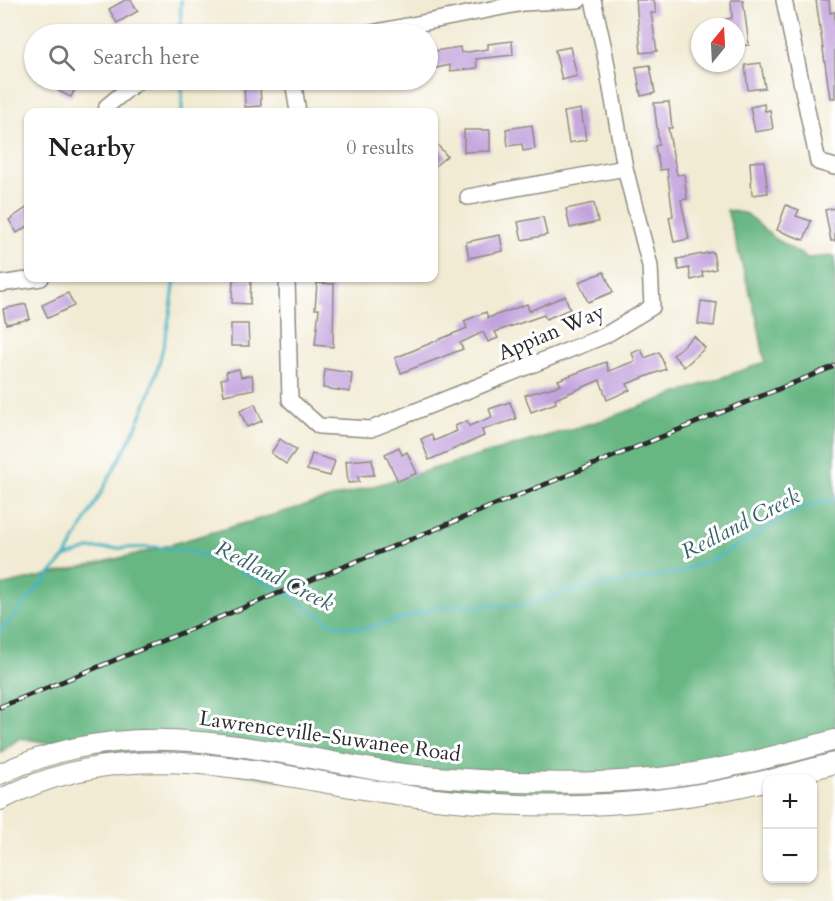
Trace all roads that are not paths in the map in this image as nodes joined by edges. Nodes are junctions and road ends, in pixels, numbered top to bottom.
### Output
1 (579, 0) edge
2 (593, 0) edge
3 (784, 0) edge
4 (417, 24) edge
5 (127, 90) edge
6 (295, 90) edge
7 (107, 108) edge
8 (297, 108) edge
9 (835, 167) edge
10 (625, 168) junction
11 (468, 197) dead end
12 (24, 280) edge
13 (287, 282) edge
14 (0, 284) edge
15 (835, 740) edge
16 (316, 759) junction
17 (835, 763) edge
18 (0, 774) edge
19 (788, 775) edge
20 (650, 779) junction
21 (314, 781) junction
22 (763, 782) edge
23 (0, 800) edge
24 (653, 801) junction

1 - 4 street
2 - 10 street, Appian Way
3 - 9 street
5 - 7 street
6 - 8 street
10 - 11 street
10 - 13 street, Appian Way
12 - 14 street
15 - 20 main road, Lawrenceville-Suwanee Road
16 - 18 main road, Lawrenceville-Suwanee Road
16 - 20 main road, Lawrenceville-Suwanee Road
16 - 21 main road
17 - 19 main road
20 - 24 main road
21 - 23 main road
21 - 24 main road
22 - 24 main road

